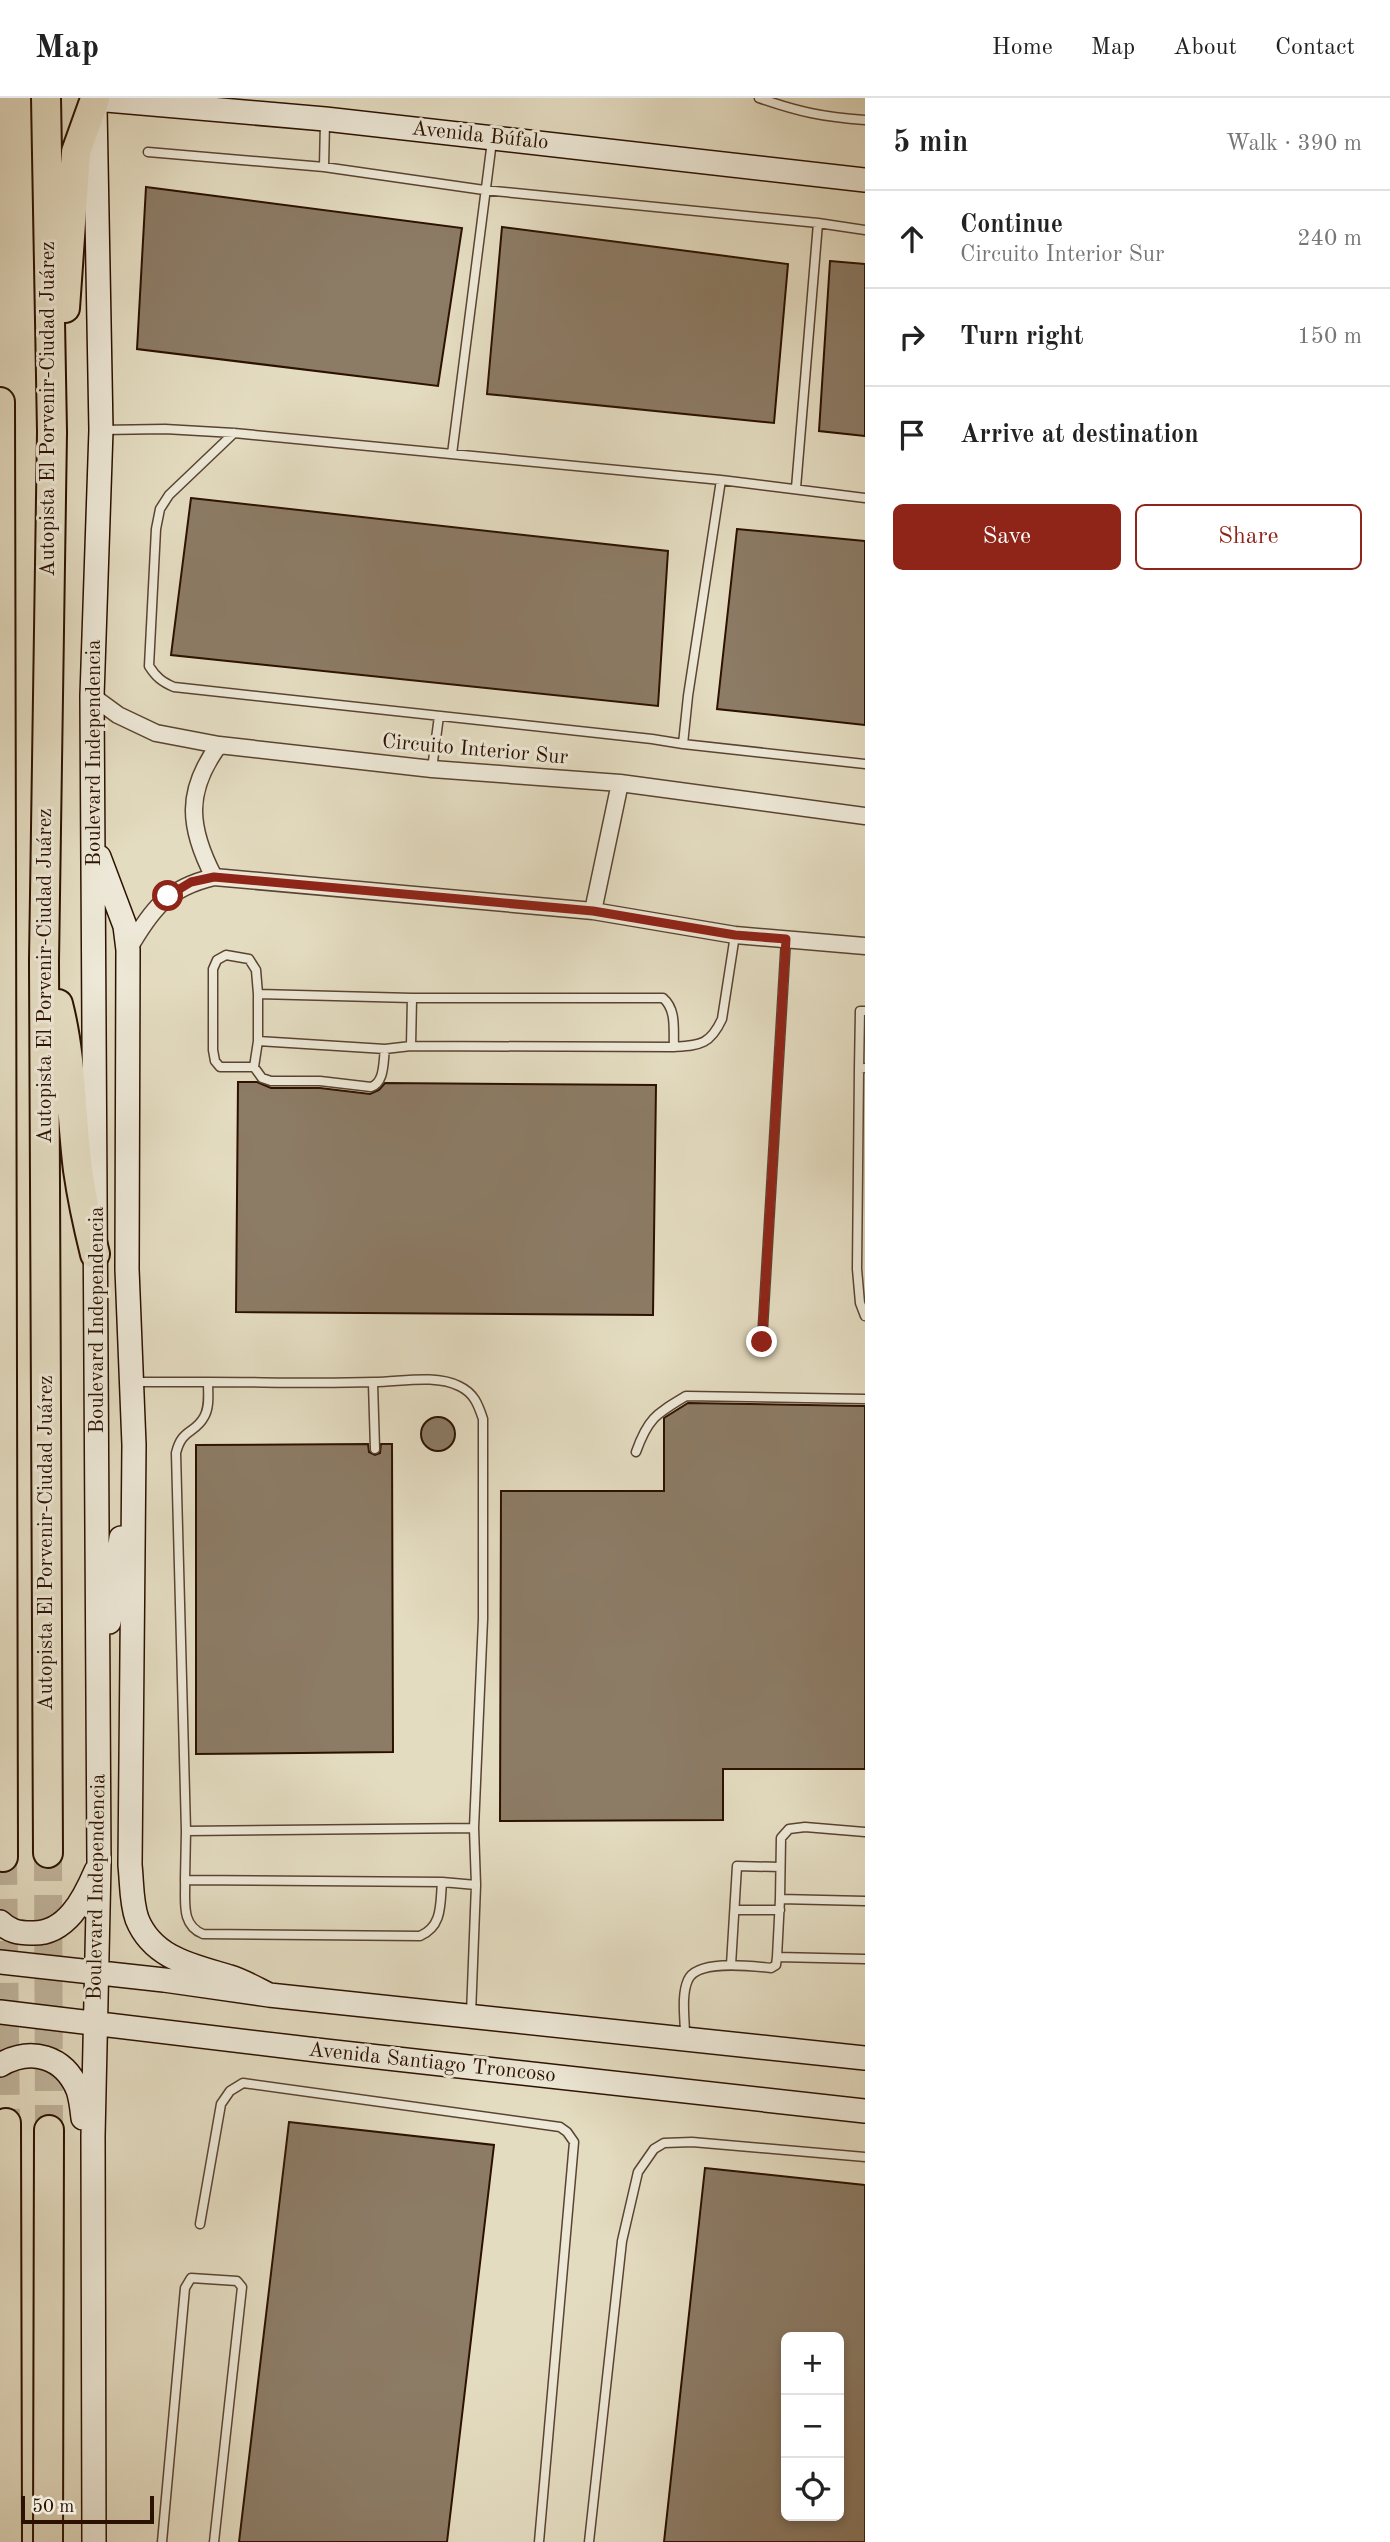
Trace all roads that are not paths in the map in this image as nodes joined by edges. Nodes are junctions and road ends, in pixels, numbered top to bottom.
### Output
1 (46, 98) edge
2 (759, 98) edge
3 (105, 99) edge
4 (325, 119) junction
5 (865, 120) edge
6 (492, 138) junction
7 (148, 152) dead end
8 (324, 167) junction
9 (865, 180) edge
10 (484, 190) junction
11 (818, 223) junction
12 (865, 230) edge
13 (0, 402) edge
14 (101, 430) junction
15 (52, 432) junction
16 (234, 433) junction
17 (452, 454) junction
18 (0, 478) edge
19 (721, 480) junction
20 (796, 488) junction
21 (865, 498) edge
22 (92, 696) junction
23 (439, 716) junction
24 (683, 744) junction
25 (219, 745) junction
26 (865, 764) edge
27 (432, 769) junction
28 (620, 783) junction
29 (865, 816) edge
30 (94, 844) junction
31 (1, 846) edge
32 (214, 877) junction
33 (593, 911) junction
34 (735, 935) junction
35 (786, 939) junction
36 (865, 946) edge
37 (128, 950) junction
38 (44, 961) junction
39 (258, 994) junction
40 (412, 998) junction
41 (865, 1011) edge
42 (258, 1041) junction
43 (411, 1046) junction
44 (674, 1047) junction
45 (385, 1049) junction
46 (254, 1067) junction
47 (862, 1069) edge
48 (862, 1121) edge
49 (862, 1168) edge
50 (862, 1221) edge
51 (95, 1254) junction
52 (861, 1270) edge
53 (865, 1316) edge
54 (762, 1342) dead end
55 (133, 1382) junction
56 (208, 1382) junction
57 (373, 1382) junction
58 (865, 1399) edge
59 (134, 1445) junction
60 (374, 1449) dead end
61 (636, 1452) dead end
62 (98, 1701) junction
63 (474, 1828) junction
64 (186, 1831) junction
65 (865, 1832) edge
66 (48, 1853) tunnel mouth
67 (3, 1857) dead end
68 (99, 1864) junction
69 (780, 1867) junction
70 (185, 1880) junction
71 (442, 1882) junction
72 (476, 1885) junction
73 (780, 1899) junction
74 (865, 1901) edge
75 (735, 1910) junction
76 (780, 1910) junction
77 (0, 1922) edge
78 (777, 1957) junction
79 (865, 1959) edge
80 (0, 1962) edge
81 (731, 1965) junction
82 (95, 1972) junction
83 (270, 1994) junction
84 (0, 2012) edge
85 (471, 2016) junction
86 (94, 2024) junction
87 (685, 2039) junction
88 (865, 2059) edge
89 (0, 2065) edge
90 (865, 2112) edge
91 (6, 2123) dead end
92 (48, 2130) tunnel mouth
93 (93, 2136) junction
94 (865, 2157) edge
95 (200, 2224) dead end
96 (7, 2542) edge
97 (48, 2542) edge
98 (94, 2542) edge
99 (162, 2542) edge
100 (214, 2542) edge
101 (539, 2542) edge
102 (589, 2542) edge

1 - 15 highway, Autopista El Porvenir-Ciudad Juárez
2 - 5 lane
3 - 4 main road, Avenida Búfalo
3 - 14 main road, Boulevard Independencia
3 - 15 highway
4 - 6 main road, Avenida Búfalo
4 - 8 lane
6 - 9 main road, Avenida Búfalo
6 - 10 lane
7 - 8 lane
8 - 10 lane
10 - 11 lane
10 - 17 lane
11 - 12 lane
11 - 20 lane
13 - 18 highway
14 - 16 lane
14 - 22 main road, Boulevard Independencia
15 - 38 highway, Autopista El Porvenir-Ciudad Juárez
16 - 17 lane
16 - 23 lane
17 - 19 lane
18 - 31 highway
19 - 20 lane
19 - 24 lane
20 - 21 lane
22 - 25 street, Circuito Interior Sur
22 - 30 main road, Boulevard Independencia
23 - 24 lane
23 - 27 lane
24 - 26 lane
25 - 27 street, Circuito Interior Sur
25 - 32 street
27 - 28 street, Circuito Interior Sur
28 - 29 street, Circuito Interior Sur
28 - 33 street
30 - 37 main road
30 - 51 main road, Boulevard Independencia
31 - 67 highway
32 - 33 street
32 - 37 street
33 - 34 street
34 - 35 street
34 - 44 lane
35 - 36 street
35 - 54 lane
37 - 55 main road
38 - 51 highway
38 - 66 highway, Autopista El Porvenir-Ciudad Juárez
39 - 40 lane
39 - 42 lane
39 - 46 lane
40 - 43 lane
40 - 44 lane
41 - 47 lane
42 - 45 lane
42 - 46 lane
43 - 44 lane
43 - 45 lane
45 - 46 lane
47 - 48 lane
48 - 49 lane
49 - 50 lane
50 - 52 lane
51 - 62 main road, Boulevard Independencia
52 - 53 lane
55 - 56 lane
55 - 59 main road
56 - 57 lane
56 - 64 lane
57 - 60 lane
57 - 63 lane
58 - 61 lane
59 - 62 main road
59 - 83 main road
62 - 68 main road, Boulevard Independencia
63 - 64 lane
63 - 72 lane
64 - 70 lane
65 - 69 lane
68 - 77 main road
68 - 82 main road, Boulevard Independencia
69 - 73 lane
69 - 75 lane
70 - 71 lane
70 - 71 lane
71 - 72 lane
72 - 85 lane
73 - 74 lane
73 - 76 lane
75 - 76 lane
75 - 81 lane
76 - 78 lane
78 - 79 lane
78 - 81 lane
80 - 82 main road
81 - 87 lane
82 - 83 main road
82 - 86 main road, Boulevard Independencia
83 - 85 main road
84 - 86 main road, Avenida Santiago Troncoso
85 - 87 main road
86 - 90 main road, Avenida Santiago Troncoso
86 - 93 main road, Boulevard Independencia
87 - 88 main road
89 - 93 main road
91 - 96 highway
92 - 97 highway
93 - 98 main road, Boulevard Independencia
94 - 102 lane
95 - 101 lane
99 - 100 lane

